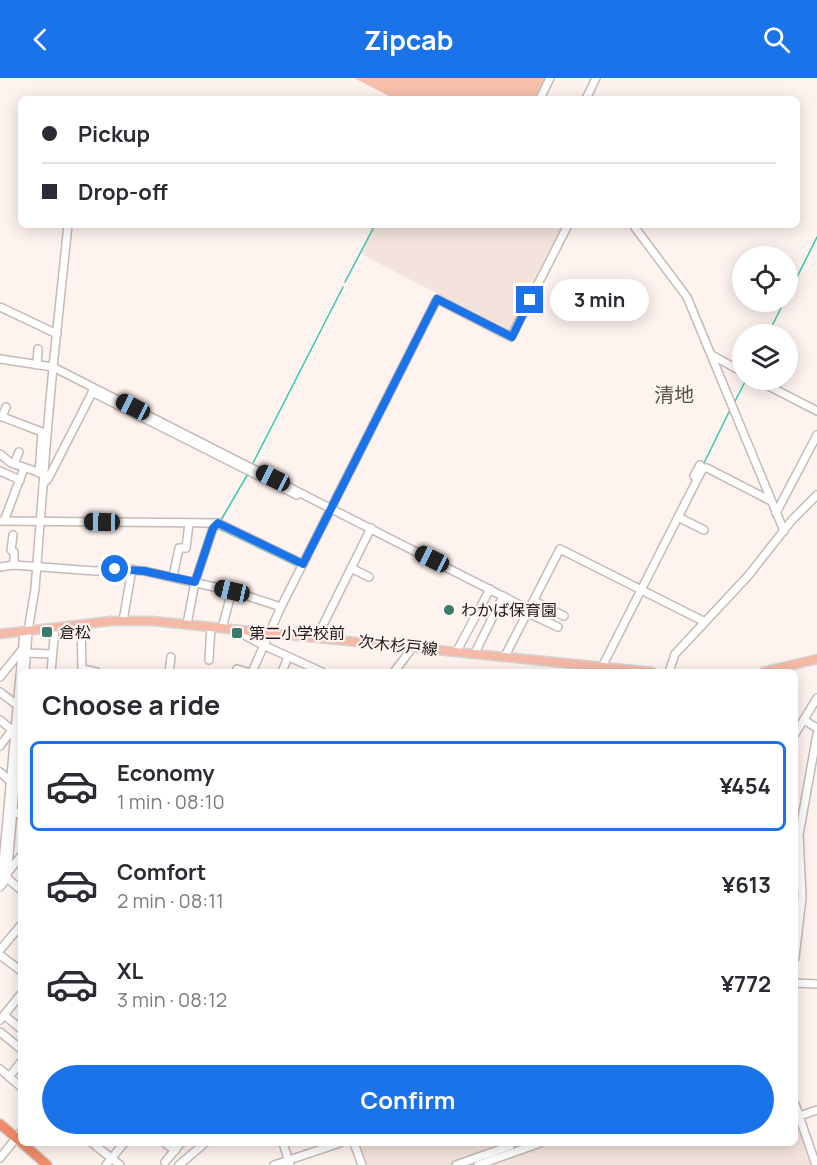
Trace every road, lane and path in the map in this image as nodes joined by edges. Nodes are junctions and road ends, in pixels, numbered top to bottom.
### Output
1 (550, 78) edge
2 (596, 78) edge
3 (541, 96) edge
4 (587, 96) edge
5 (68, 228) edge
6 (566, 228) edge
7 (635, 228) edge
8 (0, 308) edge
9 (57, 334) junction
10 (38, 349) dead end
11 (712, 355) junction
12 (0, 359) edge
13 (725, 362) junction
14 (37, 365) junction
15 (54, 366) junction
16 (732, 366) edge
17 (719, 372) junction
18 (52, 387) junction
19 (93, 390) junction
20 (776, 390) edge
21 (61, 391) dead end
22 (6, 407) dead end
23 (817, 411) edge
24 (1, 417) edge
25 (45, 433) junction
26 (817, 435) edge
27 (7, 447) dead end
28 (19, 452) dead end
29 (1, 455) edge
30 (14, 464) junction
31 (700, 465) dead end
32 (24, 468) junction
33 (0, 471) edge
34 (41, 474) junction
35 (20, 480) junction
36 (43, 484) junction
37 (817, 495) edge
38 (771, 501) junction
39 (331, 510) junction
40 (776, 513) junction
41 (678, 517) junction
42 (2, 521) edge
43 (40, 522) junction
44 (189, 523) junction
45 (218, 523) junction
46 (371, 528) junction
47 (704, 530) dead end
48 (784, 531) junction
49 (13, 535) dead end
50 (303, 564) junction
51 (14, 565) junction
52 (0, 567) edge
53 (37, 567) junction
54 (351, 568) junction
55 (132, 569) junction
56 (173, 577) junction
57 (369, 578) dead end
58 (195, 582) junction
59 (490, 589) junction
60 (639, 589) junction
61 (232, 591) junction
62 (503, 596) junction
63 (534, 601) junction
64 (281, 608) junction
65 (529, 611) junction
66 (564, 616) dead end
67 (123, 621) junction
68 (705, 622) junction
69 (187, 624) junction
70 (81, 625) junction
71 (212, 627) junction
72 (558, 627) dead end
73 (54, 628) junction
74 (222, 628) junction
75 (231, 629) junction
76 (26, 631) junction
77 (268, 633) junction
78 (0, 634) edge
79 (317, 637) junction
80 (263, 645) junction
81 (413, 647) junction
82 (457, 651) junction
83 (24, 652) junction
84 (475, 653) junction
85 (52, 654) junction
86 (505, 656) junction
87 (171, 657) dead end
88 (288, 657) junction
89 (817, 659) edge
90 (209, 660) dead end
91 (22, 669) edge
92 (25, 669) edge
93 (51, 669) edge
94 (82, 669) edge
95 (169, 669) edge
96 (253, 669) edge
97 (283, 669) edge
98 (315, 669) edge
99 (397, 669) edge
100 (599, 669) edge
101 (670, 669) edge
102 (775, 669) edge
103 (1, 673) edge
104 (0, 692) edge
105 (18, 697) edge
106 (817, 698) edge
107 (17, 705) junction
108 (0, 720) edge
109 (804, 720) junction
110 (817, 728) edge
111 (798, 729) edge
112 (17, 734) edge
113 (817, 734) edge
114 (0, 746) edge
115 (0, 772) edge
116 (10, 781) junction
117 (18, 792) edge
118 (0, 795) edge
119 (11, 803) junction
120 (18, 812) edge
121 (0, 815) edge
122 (2, 849) edge
123 (798, 852) edge
124 (18, 859) edge
125 (4, 875) edge
126 (798, 875) edge
127 (0, 887) edge
128 (18, 887) edge
129 (798, 916) edge
130 (18, 929) edge
131 (0, 951) edge
132 (18, 968) edge
133 (798, 983) edge
134 (817, 984) edge
135 (18, 998) edge
136 (1, 1018) edge
137 (18, 1027) edge
138 (0, 1032) edge
139 (18, 1047) edge
140 (18, 1066) edge
141 (0, 1069) edge
142 (9, 1077) junction
143 (18, 1084) edge
144 (817, 1110) edge
145 (798, 1113) edge
146 (799, 1116) junction
147 (0, 1125) edge
148 (18, 1138) edge
149 (18, 1141) edge
150 (27, 1146) edge
151 (96, 1146) edge
152 (121, 1146) edge
153 (169, 1146) edge
154 (179, 1146) edge
155 (201, 1146) edge
156 (284, 1146) edge
157 (332, 1146) edge
158 (355, 1146) edge
159 (510, 1146) edge
160 (531, 1146) edge
161 (175, 1151) junction
162 (0, 1158) edge
163 (111, 1158) junction
164 (165, 1162) dead end
165 (290, 1163) edge
166 (477, 1163) edge
167 (47, 1165) edge
168 (106, 1165) edge
169 (120, 1165) edge
170 (179, 1165) edge
171 (274, 1165) edge
172 (362, 1165) edge
173 (456, 1165) edge
174 (816, 1165) edge

1 - 3 street
2 - 4 street
5 - 9 street
6 - 39 street
7 - 11 street
8 - 9 street
9 - 15 street
10 - 14 street
11 - 13 street
11 - 17 street
12 - 14 street
13 - 16 street
13 - 17 street
14 - 15 street
15 - 18 street
15 - 19 street
17 - 38 street
18 - 21 street
18 - 25 street
19 - 36 street
19 - 39 street
19 - 39 street
20 - 23 street
22 - 24 street
24 - 25 street
25 - 34 street
26 - 40 street
27 - 29 street
28 - 30 street
29 - 30 street
30 - 32 street
31 - 60 street
32 - 34 street
32 - 35 street
33 - 35 street
34 - 36 street
35 - 42 street
36 - 43 street
37 - 48 street
38 - 40 street
38 - 41 street
39 - 46 street
39 - 50 street
40 - 48 street
41 - 47 street
41 - 60 street
42 - 43 street
43 - 44 street
43 - 53 street
44 - 45 street
44 - 56 street
45 - 50 street
45 - 58 street
46 - 54 street
46 - 59 street
48 - 68 street
49 - 51 street
50 - 64 street
51 - 52 street
51 - 53 street
53 - 55 street
53 - 76 street
54 - 57 street
54 - 79 street
55 - 56 street
55 - 67 street
56 - 58 street
58 - 61 street
58 - 69 street
59 - 62 street
59 - 82 street
60 - 63 street
60 - 68 street
60 - 100 street
61 - 64 street
61 - 74 street
62 - 65 street
62 - 84 street
63 - 65 street
63 - 66 street
64 - 77 street
65 - 72 street
65 - 86 street
67 - 69 main road, 次木杉戸線
67 - 70 main road, 次木杉戸線
68 - 101 street
69 - 71 main road, 次木杉戸線
70 - 73 main road, 次木杉戸線
70 - 94 street
71 - 74 main road, 次木杉戸線
71 - 90 street
73 - 76 main road, 次木杉戸線
73 - 85 street
74 - 75 main road, 次木杉戸線
75 - 77 main road, 次木杉戸線
75 - 80 street
76 - 78 main road, 次木杉戸線
76 - 83 street
77 - 79 main road, 次木杉戸線
77 - 80 street
79 - 81 main road, 次木杉戸線
80 - 88 street
80 - 96 street
81 - 82 main road, 次木杉戸線
81 - 99 street
82 - 84 main road, 次木杉戸線
83 - 85 street
83 - 91 street
83 - 92 street
83 - 103 street
84 - 86 main road, 次木杉戸線
85 - 93 street
86 - 100 main road, 次木杉戸線
87 - 95 street
88 - 97 street
88 - 98 street
89 - 102 main road
104 - 107 street
105 - 107 street
106 - 109 street
107 - 112 street
108 - 112 street
109 - 110 street
109 - 111 street
112 - 114 street
112 - 116 street
112 - 119 street
113 - 123 street
115 - 116 street
116 - 119 street
117 - 119 street
118 - 119 street
119 - 120 street
119 - 121 street
119 - 122 street
119 - 125 street
122 - 125 street
124 - 125 street
125 - 127 street
125 - 128 street
126 - 129 street
130 - 131 street
131 - 132 street
133 - 134 street
135 - 136 street
136 - 137 street
138 - 139 street
140 - 142 street
141 - 142 street
142 - 143 street
144 - 146 street
145 - 146 street
146 - 174 street
147 - 148 highway
149 - 162 street
150 - 167 highway
151 - 163 street
152 - 163 street
153 - 161 street
154 - 161 street
155 - 170 street
156 - 165 street
157 - 165 street
158 - 172 street
159 - 166 street
160 - 166 street
161 - 164 street
163 - 168 street
163 - 169 street
165 - 171 street
166 - 173 street

